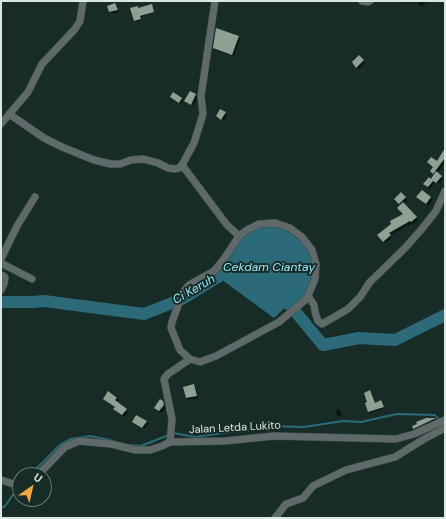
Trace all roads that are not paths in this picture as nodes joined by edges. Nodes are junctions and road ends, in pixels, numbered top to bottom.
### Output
1 (83, 1) edge
2 (215, 1) edge
3 (362, 1) edge
4 (370, 1) edge
5 (9, 114) junction
6 (1, 124) edge
7 (182, 165) junction
8 (445, 191) edge
9 (35, 198) dead end
10 (239, 236) junction
11 (1, 259) edge
12 (1, 263) edge
13 (1, 275) edge
14 (32, 279) dead end
15 (1, 290) edge
16 (306, 298) junction
17 (190, 359) junction
18 (443, 423) edge
19 (170, 438) junction
20 (46, 467) edge
21 (1, 480) edge
22 (12, 483) edge
23 (275, 518) edge

1 - 5 street
2 - 7 street
3 - 4 street
5 - 6 street
5 - 7 street
7 - 10 street
8 - 16 street
9 - 11 street
10 - 16 street
10 - 17 street
12 - 14 street
13 - 15 street
16 - 17 street
17 - 19 street
18 - 19 street, Jalan Letda Lukito
18 - 23 street
19 - 20 street, Jalan Letda Lukito
21 - 22 street

